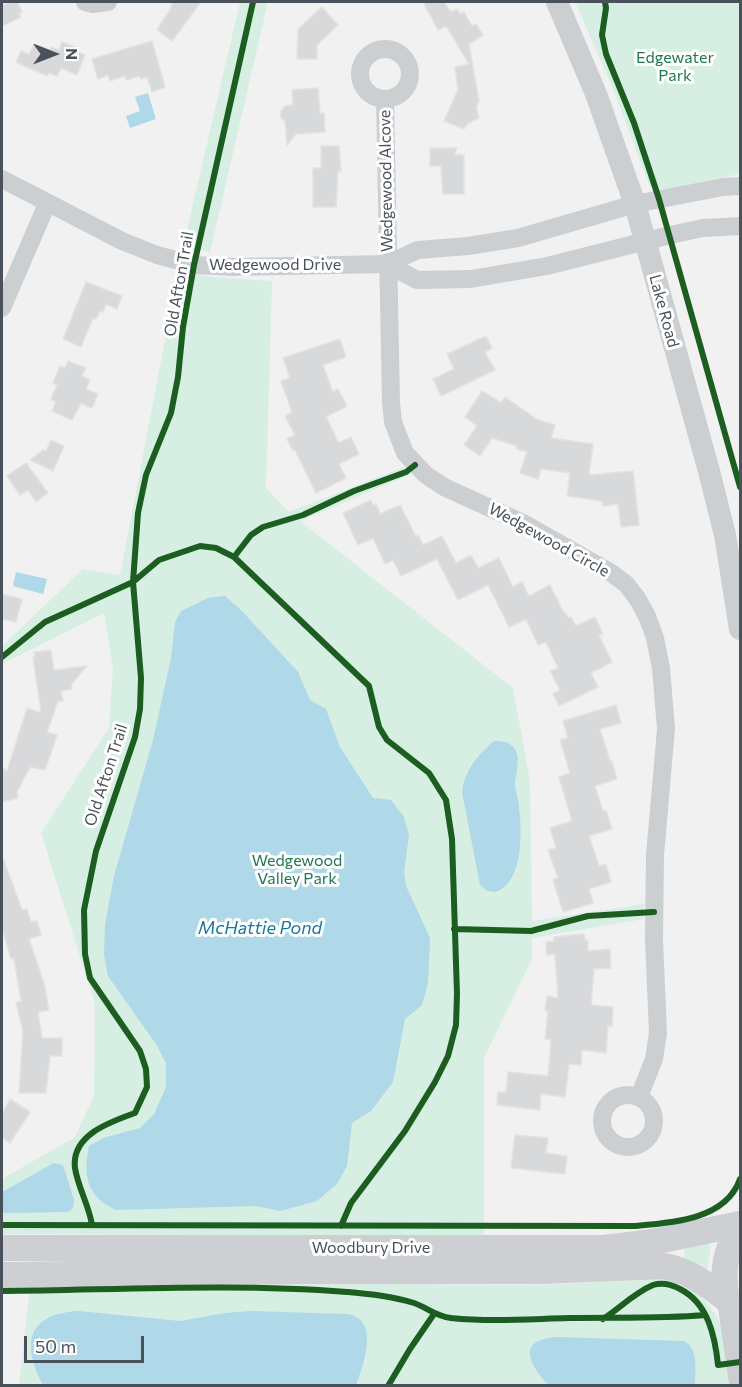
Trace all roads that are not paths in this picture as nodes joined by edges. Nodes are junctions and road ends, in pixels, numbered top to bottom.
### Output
1 (85, 2) edge
2 (108, 2) edge
3 (557, 2) edge
4 (385, 99) dead end
5 (2, 179) edge
6 (741, 186) edge
7 (47, 204) junction
8 (635, 204) junction
9 (741, 226) edge
10 (646, 242) junction
11 (387, 264) junction
12 (2, 308) edge
13 (741, 629) edge
14 (639, 1097) dead end
15 (740, 1223) edge
16 (2, 1248) edge
17 (2, 1275) edge
18 (732, 1303) edge
19 (741, 1383) edge

1 - 2 street
3 - 8 street, Lake Road
4 - 11 street, Wedgewood Alcove
5 - 7 street, Wedgewood Drive
6 - 8 street, Wedgewood Drive
7 - 11 street, Wedgewood Drive
7 - 12 street
8 - 10 street, Lake Road
8 - 11 street, Wedgewood Drive
9 - 10 street, Wedgewood Drive
10 - 11 street, Wedgewood Drive
10 - 13 street, Lake Road
11 - 14 street, Wedgewood Circle
15 - 16 main road, Woodbury Drive
15 - 18 main road
17 - 18 main road, Woodbury Drive
18 - 19 street

